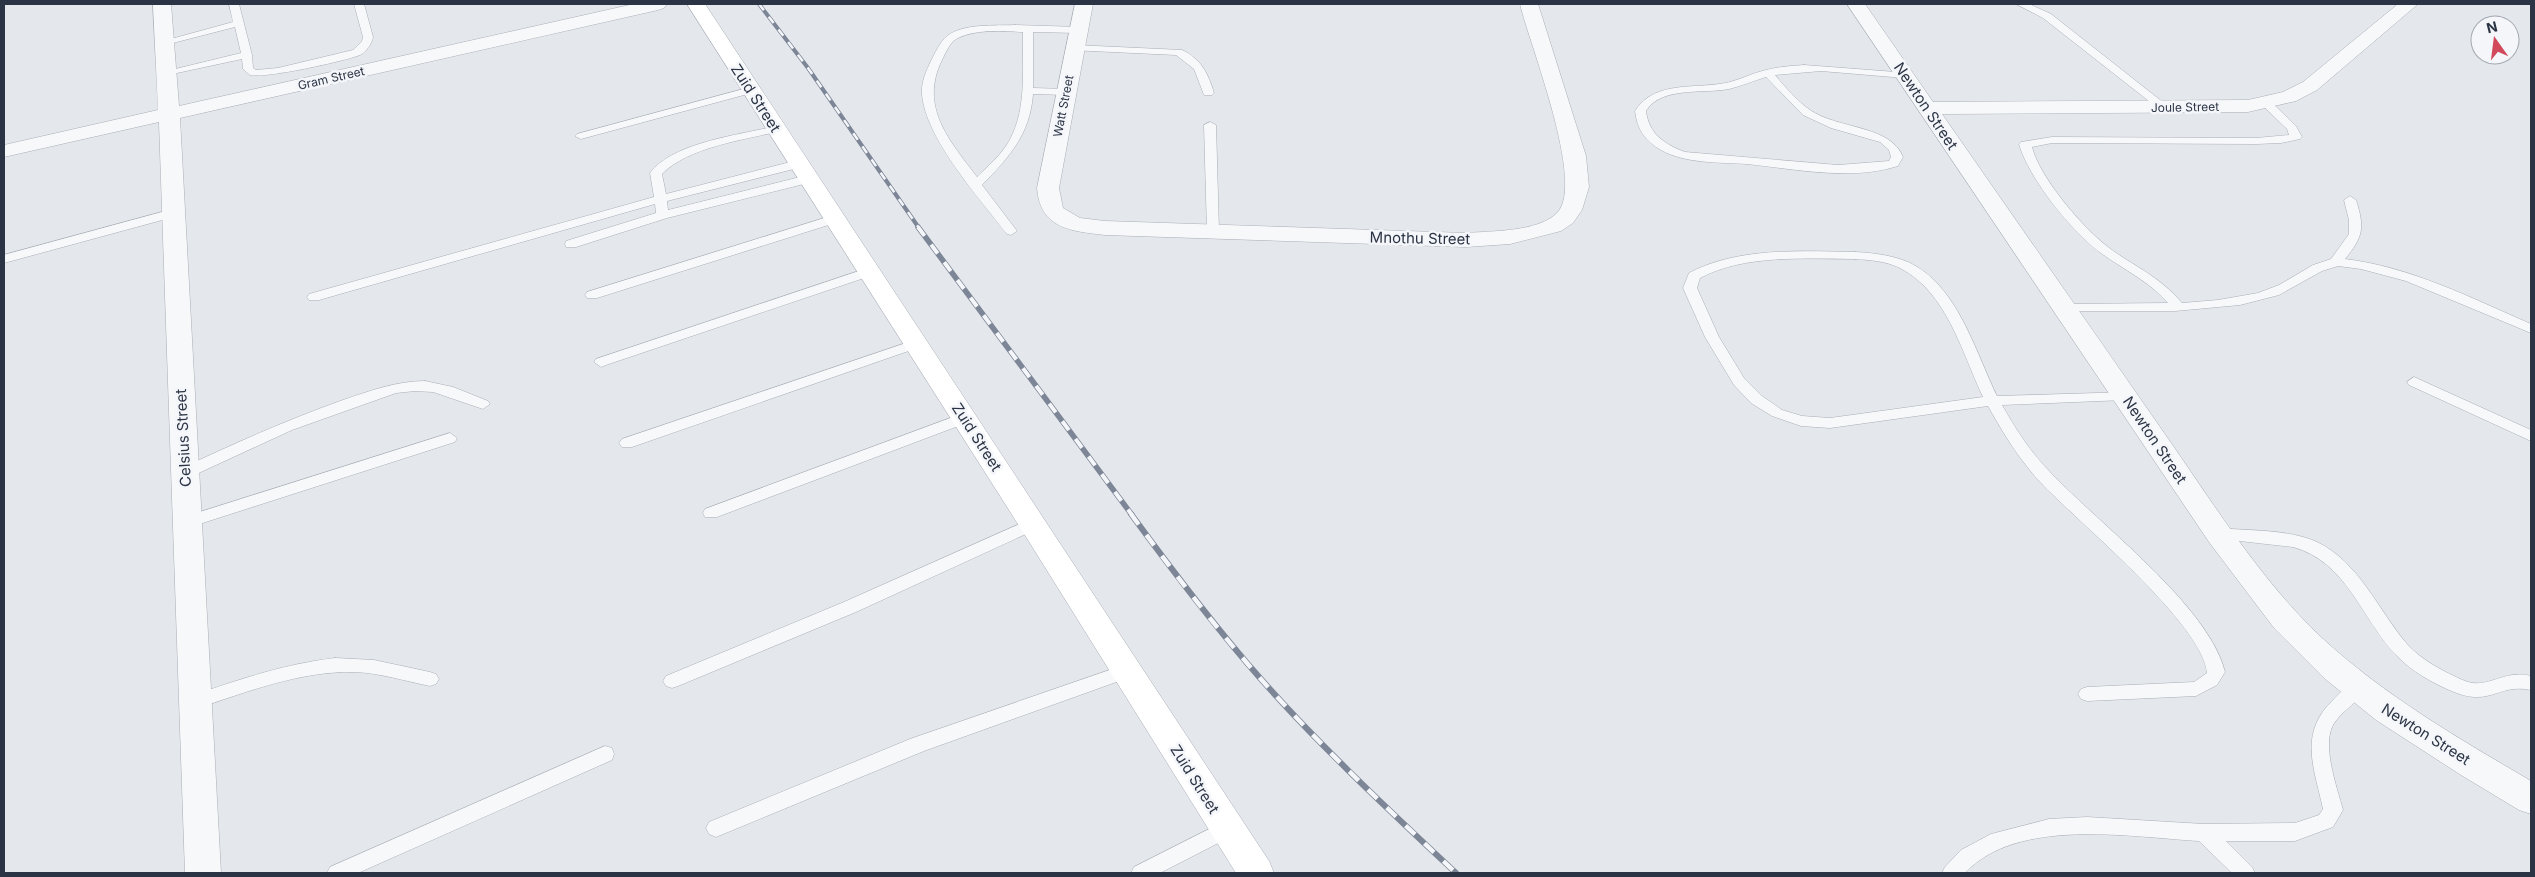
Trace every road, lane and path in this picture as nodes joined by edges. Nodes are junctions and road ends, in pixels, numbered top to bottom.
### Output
1 (162, 4) edge
2 (234, 4) edge
3 (360, 4) edge
4 (658, 4) edge
5 (696, 4) edge
6 (1084, 4) edge
7 (1529, 4) edge
8 (1856, 4) edge
9 (2021, 4) edge
10 (2410, 4) edge
11 (240, 24) junction
12 (1028, 30) junction
13 (1077, 39) junction
14 (164, 42) junction
15 (247, 55) junction
16 (1768, 73) junction
17 (167, 74) junction
18 (1905, 75) junction
19 (751, 90) junction
20 (1028, 91) junction
21 (1066, 92) junction
22 (1208, 93) dead end
23 (2265, 102) junction
24 (2163, 107) junction
25 (1927, 108) junction
26 (169, 114) junction
27 (1210, 125) dead end
28 (776, 130) junction
29 (580, 136) dead end
30 (4, 151) edge
31 (803, 172) junction
32 (977, 184) junction
33 (660, 200) junction
34 (2350, 200) dead end
35 (1052, 209) joint
36 (174, 214) junction
37 (663, 215) junction
38 (834, 219) junction
39 (1010, 231) dead end
40 (1213, 232) junction
41 (571, 244) dead end
42 (4, 259) edge
43 (2336, 262) junction
44 (868, 272) junction
45 (592, 295) dead end
46 (314, 297) dead end
47 (2177, 306) junction
48 (2065, 308) junction
49 (2531, 329) edge
50 (915, 344) junction
51 (601, 362) dead end
52 (2414, 382) dead end
53 (2124, 396) junction
54 (1992, 401) junction
55 (483, 404) dead end
56 (964, 418) junction
57 (2531, 436) edge
58 (450, 438) dead end
59 (627, 443) dead end
60 (185, 473) junction
61 (711, 514) dead end
62 (187, 522) junction
63 (1034, 524) junction
64 (2219, 534) junction
65 (1127, 671) junction
66 (430, 679) dead end
67 (672, 681) dead end
68 (2531, 683) edge
69 (2358, 688) junction
70 (2087, 694) dead end
71 (195, 702) junction
72 (605, 754) dead end
73 (2531, 799) edge
74 (716, 828) dead end
75 (1227, 829) junction
76 (2204, 833) junction
77 (203, 873) edge
78 (337, 873) edge
79 (1141, 873) edge
80 (1256, 873) edge
81 (1952, 873) edge
82 (2245, 873) edge

1 - 14 street, Celsius Street
2 - 11 lane
3 - 15 lane
4 - 26 street, Gram Street
5 - 19 street, Zuid Street
6 - 13 street, Watt Street
7 - 40 street, Mnothu Street
8 - 18 street, Newton Street
9 - 24 lane
10 - 23 street, Joule Street
11 - 14 lane
11 - 15 lane
12 - 13 lane
12 - 20 lane
12 - 32 lane
13 - 21 street, Watt Street
13 - 22 lane
14 - 17 street, Celsius Street
15 - 17 lane
16 - 16 lane
16 - 18 lane
17 - 26 street, Celsius Street
18 - 25 street, Newton Street
19 - 28 street, Zuid Street
19 - 29 lane
20 - 21 lane
20 - 32 lane
21 - 35 street, Watt Street
23 - 24 street, Joule Street
23 - 47 lane
24 - 25 street, Joule Street
25 - 48 street, Newton Street
26 - 30 street, Gram Street
26 - 36 street, Celsius Street
27 - 40 lane
28 - 31 street, Zuid Street
28 - 33 lane
31 - 33 lane
31 - 37 lane
31 - 38 street, Zuid Street
32 - 39 lane
33 - 37 lane
33 - 46 lane
34 - 43 lane
35 - 40 street, Mnothu Street
36 - 42 lane
36 - 60 street, Celsius Street
37 - 41 lane
38 - 44 street, Zuid Street
38 - 45 lane
43 - 47 lane
43 - 49 lane
44 - 50 street, Zuid Street
44 - 51 lane
47 - 48 lane
48 - 53 street, Newton Street
50 - 56 street, Zuid Street
50 - 59 lane
52 - 57 lane
53 - 54 lane
53 - 64 street, Newton Street
54 - 54 lane
54 - 70 lane
55 - 60 lane
56 - 61 lane
56 - 63 street, Zuid Street
58 - 62 lane
60 - 62 street, Celsius Street
62 - 71 street, Celsius Street
63 - 65 street, Zuid Street
63 - 67 lane
64 - 68 lane
64 - 69 street, Newton Street
65 - 74 lane
65 - 75 street, Zuid Street
66 - 71 lane
69 - 73 street, Newton Street
69 - 76 lane
71 - 77 street, Celsius Street
72 - 78 lane
75 - 79 lane
75 - 80 street, Zuid Street
76 - 81 lane
76 - 82 lane

